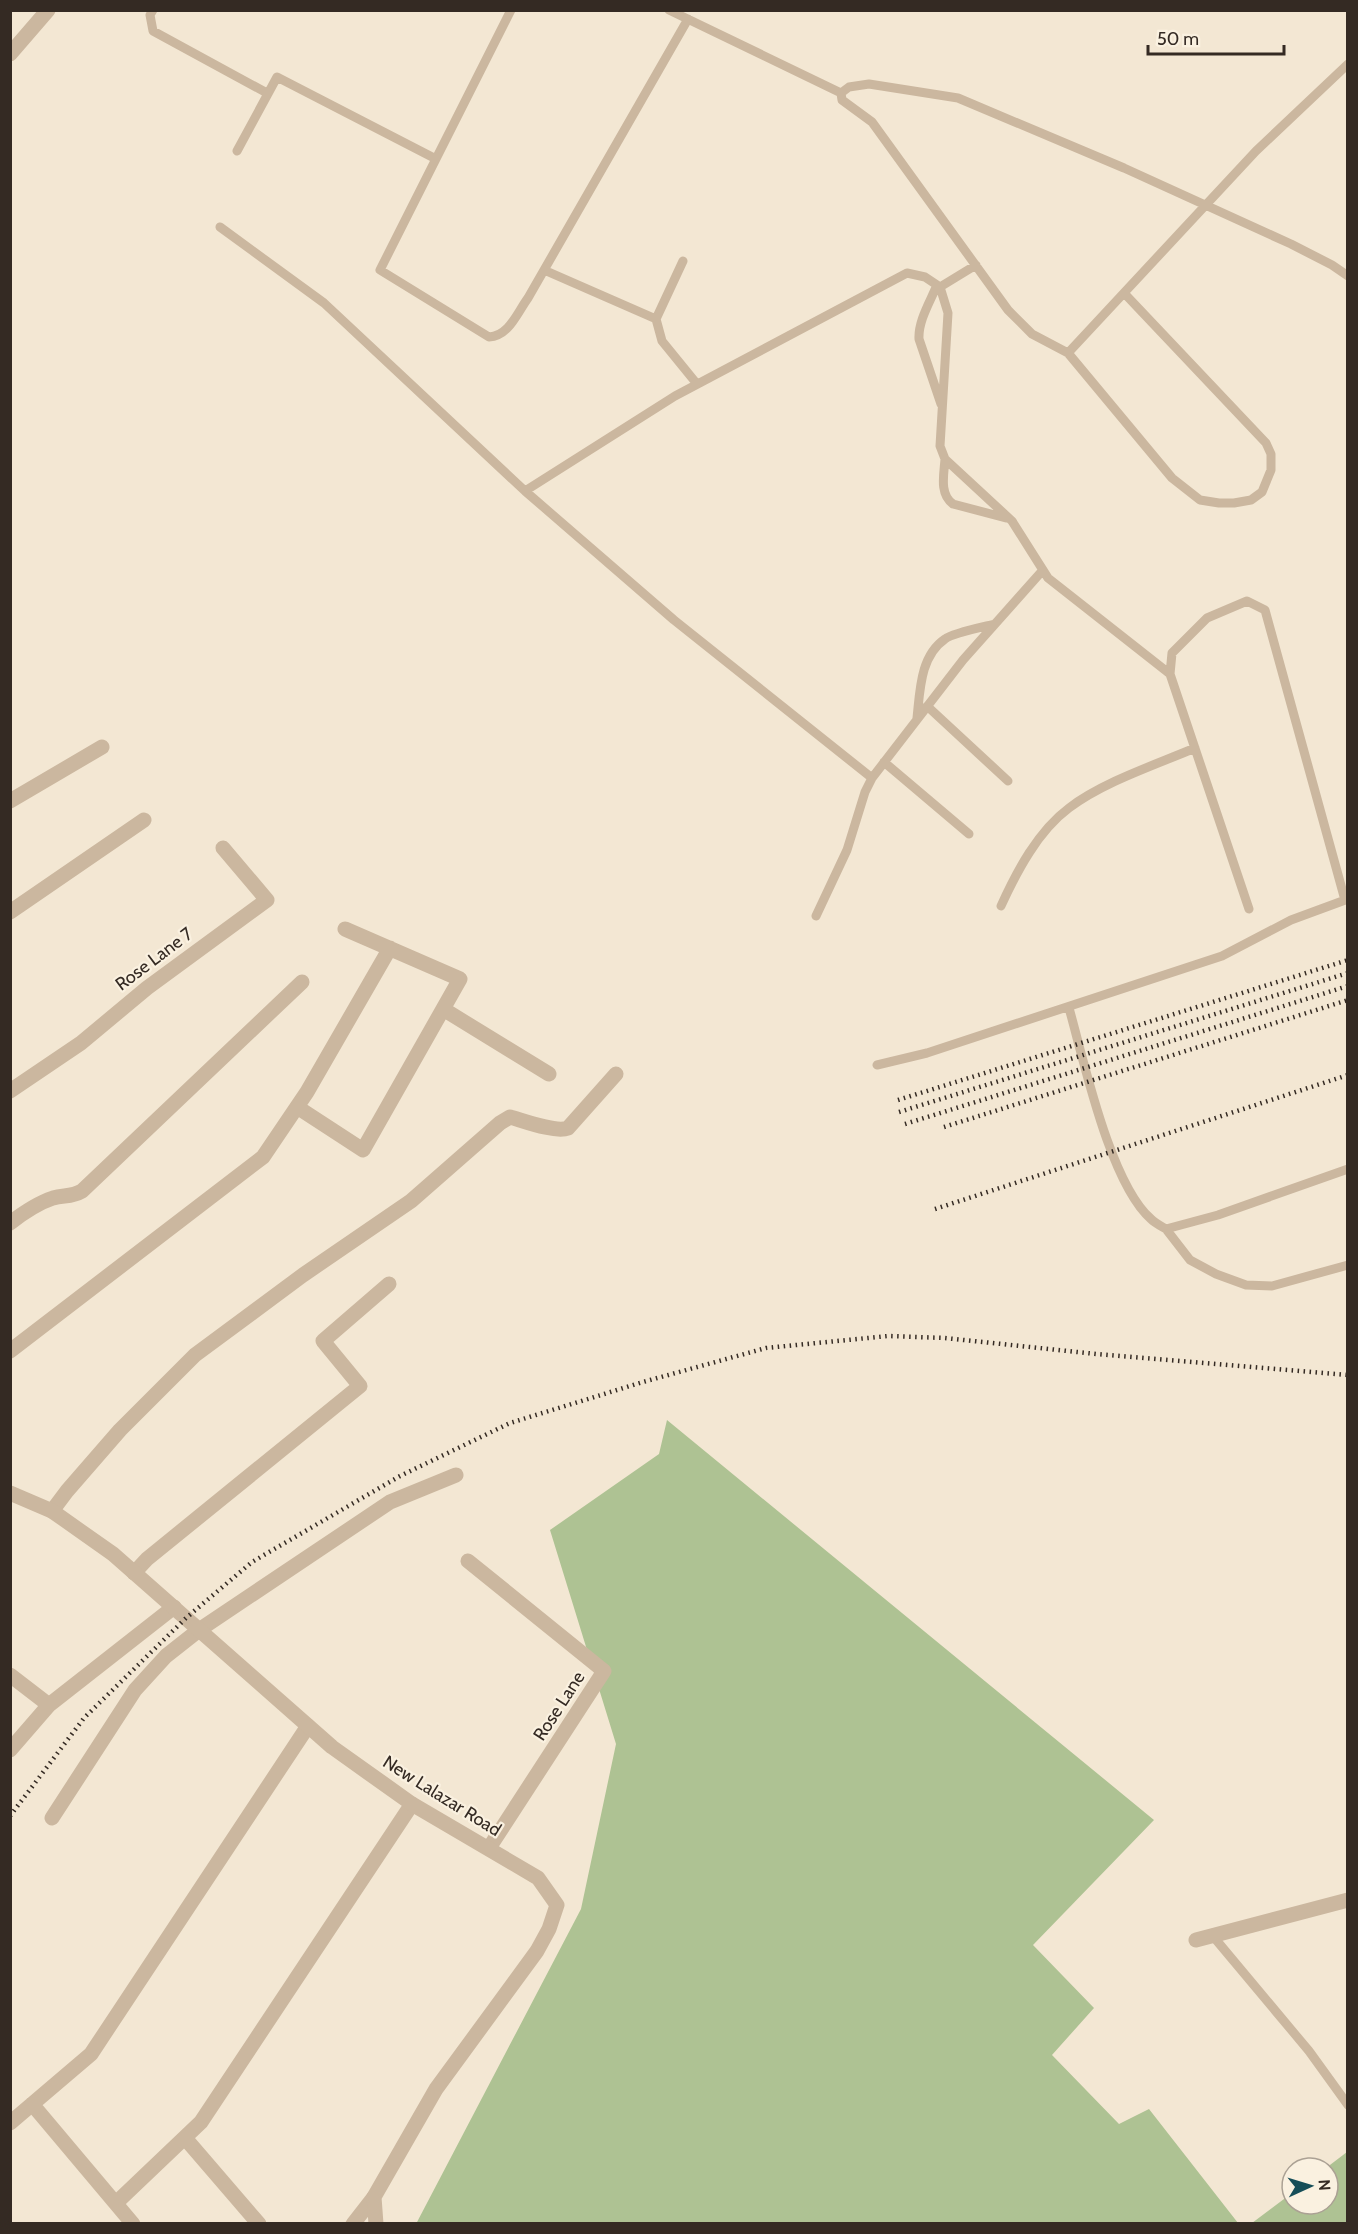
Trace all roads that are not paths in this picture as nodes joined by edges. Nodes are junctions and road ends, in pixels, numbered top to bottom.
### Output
1 (48, 10) edge
2 (153, 10) edge
3 (511, 10) edge
4 (669, 10) edge
5 (688, 19) junction
6 (10, 54) edge
7 (1347, 64) edge
8 (267, 93) junction
9 (842, 93) junction
10 (237, 151) dead end
11 (436, 159) junction
12 (1205, 206) junction
13 (220, 227) dead end
14 (683, 261) dead end
15 (975, 266) junction
16 (544, 270) junction
17 (1347, 276) edge
18 (938, 286) junction
19 (1124, 293) junction
20 (656, 319) junction
21 (1068, 353) junction
22 (697, 384) junction
23 (943, 409) junction
24 (945, 459) junction
25 (525, 491) junction
26 (1009, 518) junction
27 (1042, 570) junction
28 (995, 624) junction
29 (1170, 675) junction
30 (927, 706) junction
31 (917, 720) junction
32 (102, 747) dead end
33 (1195, 748) junction
34 (884, 762) junction
35 (872, 778) junction
36 (1008, 781) dead end
37 (10, 801) edge
38 (144, 820) dead end
39 (969, 834) dead end
40 (223, 848) dead end
41 (1346, 900) edge
42 (1001, 906) dead end
43 (1249, 909) dead end
44 (10, 912) edge
45 (816, 916) dead end
46 (345, 929) dead end
47 (390, 948) junction
48 (303, 982) dead end
49 (1069, 1008) junction
50 (443, 1009) junction
51 (877, 1065) dead end
52 (549, 1074) dead end
53 (616, 1074) dead end
54 (10, 1091) edge
55 (297, 1107) junction
56 (1347, 1169) edge
57 (10, 1223) edge
58 (1166, 1229) junction
59 (1347, 1265) edge
60 (389, 1284) dead end
61 (10, 1351) edge
62 (456, 1475) dead end
63 (10, 1493) edge
64 (52, 1511) junction
65 (468, 1561) dead end
66 (134, 1573) junction
67 (174, 1607) junction
68 (199, 1630) junction
69 (10, 1675) edge
70 (49, 1705) junction
71 (308, 1726) junction
72 (10, 1750) edge
73 (412, 1804) junction
74 (52, 1818) dead end
75 (489, 1848) junction
76 (1347, 1900) edge
77 (1212, 1935) junction
78 (1196, 1940) dead end
79 (32, 2104) junction
80 (1347, 2105) edge
81 (10, 2123) edge
82 (185, 2138) junction
83 (374, 2197) junction
84 (116, 2203) junction
85 (133, 2223) edge
86 (259, 2223) edge
87 (352, 2223) edge
88 (376, 2223) edge

1 - 6 street
2 - 8 lane
3 - 11 lane
4 - 5 lane
5 - 9 lane
5 - 16 lane
7 - 12 lane
8 - 10 lane
8 - 11 lane
9 - 12 lane
9 - 15 lane
11 - 16 lane
12 - 17 lane
12 - 19 lane
13 - 25 lane
14 - 20 lane
15 - 18 lane
15 - 21 lane
16 - 20 lane
18 - 22 lane
18 - 23 lane
18 - 23 lane
19 - 21 lane
19 - 21 lane
20 - 22 lane
22 - 25 lane
23 - 24 lane
24 - 26 lane
24 - 26 lane
25 - 35 lane
26 - 27 lane
27 - 28 lane
27 - 29 lane
28 - 30 lane
28 - 31 lane
29 - 33 lane
29 - 41 lane
30 - 31 lane
30 - 36 lane
31 - 34 lane
32 - 37 street
33 - 42 lane
33 - 43 lane
34 - 35 lane
34 - 39 lane
35 - 45 lane
38 - 44 street
40 - 54 street, Rose Lane 7
41 - 49 lane
46 - 47 street
47 - 50 street
47 - 55 street
48 - 57 street
49 - 51 lane
49 - 58 lane
50 - 52 street
50 - 55 street
53 - 64 street
55 - 61 street
56 - 58 lane
58 - 59 lane
60 - 66 street
62 - 68 street
63 - 64 street, New Lalazar Road
64 - 66 street, New Lalazar Road
65 - 75 street, Rose Lane
66 - 67 street, New Lalazar Road
67 - 68 street, New Lalazar Road
67 - 70 street
68 - 71 street, New Lalazar Road
68 - 74 street
69 - 70 street
70 - 72 street
71 - 73 street, New Lalazar Road
71 - 79 street
73 - 75 street, New Lalazar Road
73 - 82 street
75 - 83 street, New Lalazar Road
76 - 77 street
77 - 78 street
77 - 80 lane
79 - 81 street
79 - 84 street
82 - 84 street
82 - 86 street
83 - 87 street
83 - 88 street
84 - 85 street

